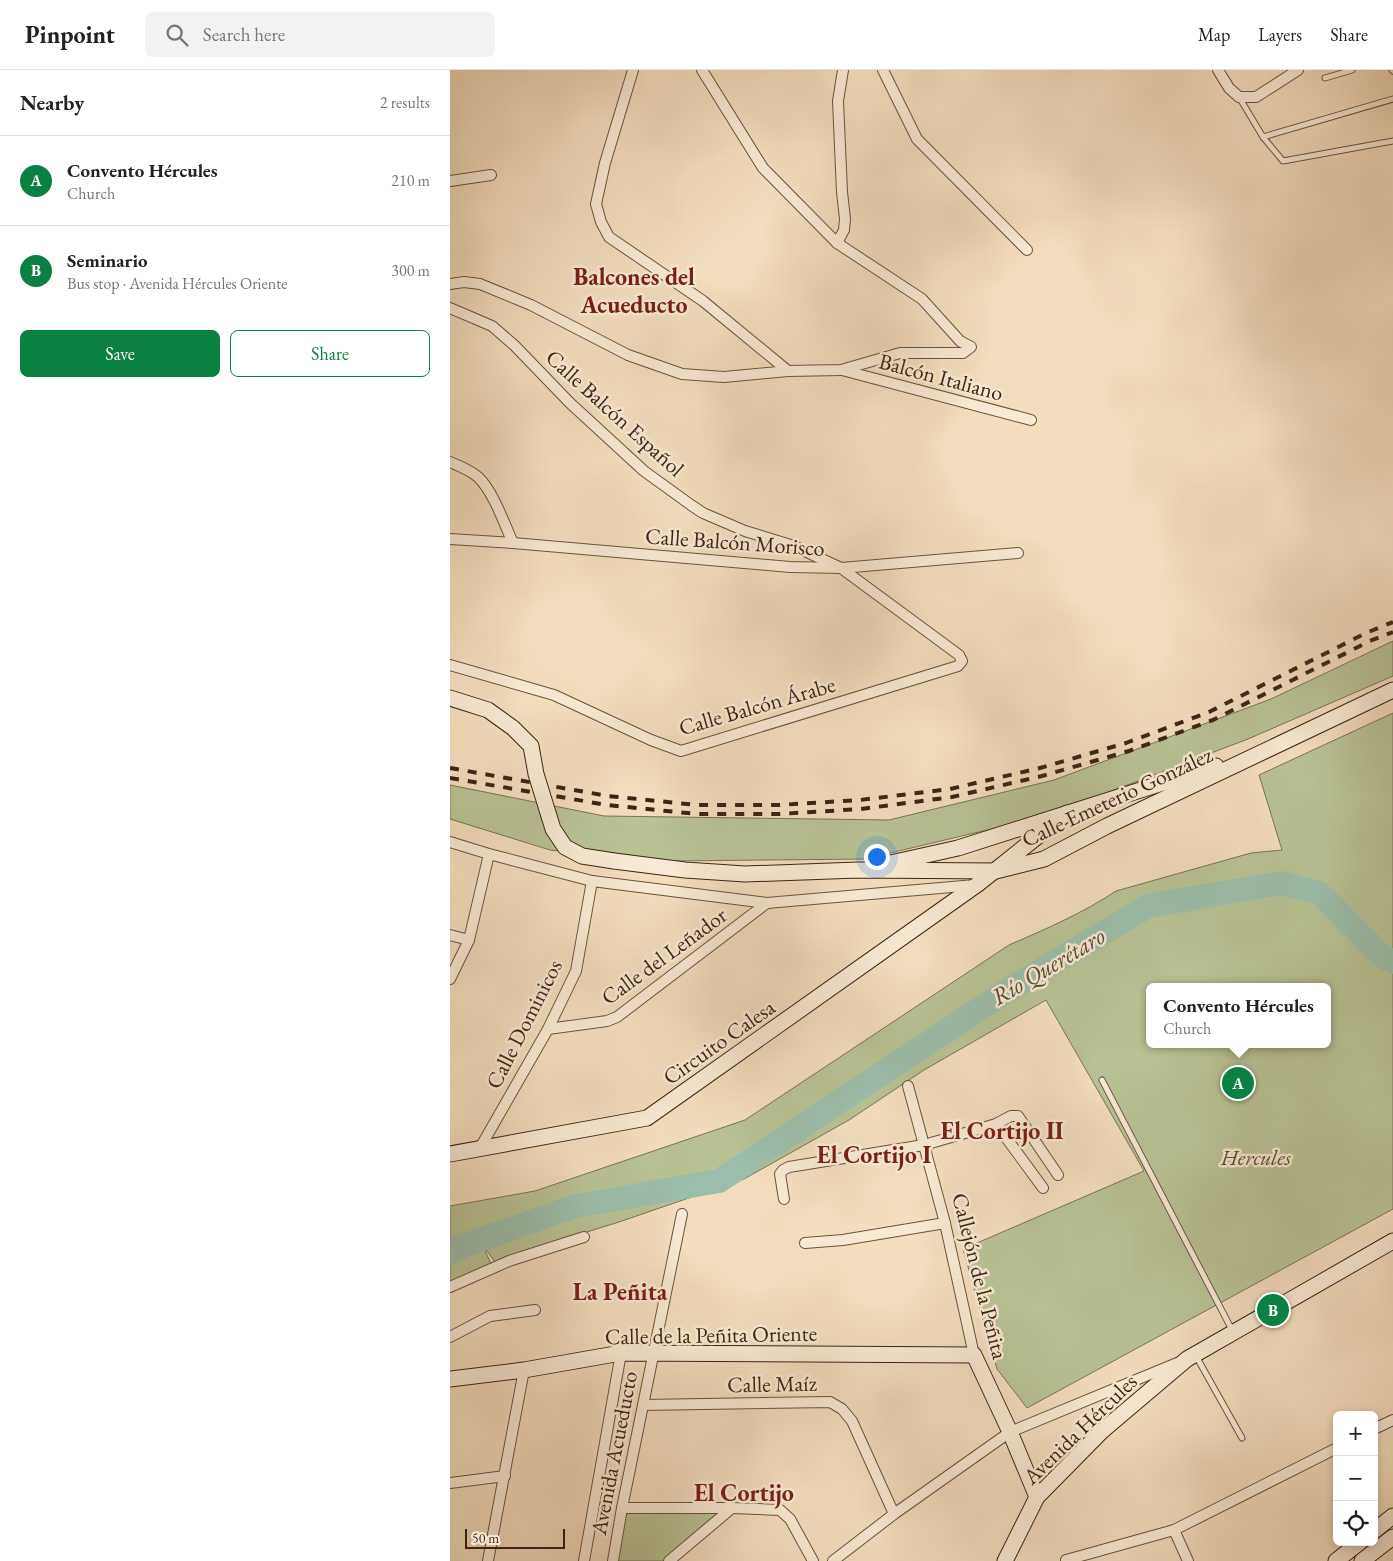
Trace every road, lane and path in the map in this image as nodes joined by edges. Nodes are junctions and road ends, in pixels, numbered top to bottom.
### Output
1 (632, 70) edge
2 (702, 70) edge
3 (843, 70) edge
4 (883, 70) edge
5 (1218, 70) edge
6 (1298, 70) edge
7 (1352, 70) edge
8 (1324, 78) dead end
9 (1239, 98) junction
10 (1393, 99) edge
11 (1263, 137) junction
12 (1393, 141) edge
13 (491, 175) dead end
14 (451, 179) edge
15 (837, 243) junction
16 (1027, 250) dead end
17 (450, 284) edge
18 (450, 308) edge
19 (841, 370) junction
20 (788, 371) junction
21 (1031, 420) dead end
22 (450, 462) edge
23 (450, 539) edge
24 (513, 543) junction
25 (1018, 554) dead end
26 (841, 568) junction
27 (962, 661) joint
28 (450, 666) edge
29 (1393, 690) edge
30 (450, 698) edge
31 (1270, 748) junction
32 (1099, 803) junction
33 (1067, 813) junction
34 (1107, 826) junction
35 (450, 842) edge
36 (488, 854) junction
37 (858, 870) junction
38 (996, 871) junction
39 (592, 882) junction
40 (978, 884) junction
41 (767, 903) junction
42 (450, 934) edge
43 (469, 940) junction
44 (450, 979) edge
45 (548, 1029) junction
46 (1102, 1080) dead end
47 (908, 1086) dead end
48 (996, 1124) junction
49 (924, 1145) junction
50 (480, 1148) junction
51 (450, 1154) edge
52 (1058, 1175) dead end
53 (1043, 1188) dead end
54 (784, 1199) dead end
55 (682, 1214) dead end
56 (945, 1223) junction
57 (584, 1237) dead end
58 (1393, 1241) edge
59 (805, 1243) dead end
60 (450, 1288) edge
61 (534, 1310) dead end
62 (1234, 1333) junction
63 (450, 1337) edge
64 (653, 1352) junction
65 (621, 1353) junction
66 (1197, 1354) junction
67 (974, 1355) junction
68 (524, 1370) junction
69 (450, 1379) edge
70 (643, 1405) junction
71 (1393, 1420) edge
72 (1378, 1427) edge
73 (1010, 1432) junction
74 (1242, 1438) dead end
75 (1333, 1450) edge
76 (505, 1476) junction
77 (450, 1483) edge
78 (1037, 1497) junction
79 (622, 1508) junction
80 (732, 1508) junction
81 (894, 1514) junction
82 (1393, 1516) edge
83 (1378, 1528) edge
84 (1174, 1530) junction
85 (1393, 1537) edge
86 (1393, 1545) edge
87 (1355, 1546) edge
88 (1066, 1560) dead end
89 (488, 1561) edge
90 (584, 1561) edge
91 (613, 1561) edge
92 (670, 1561) edge
93 (813, 1561) edge
94 (833, 1561) edge
95 (1005, 1561) edge
96 (1188, 1561) edge
97 (1336, 1561) edge
98 (1362, 1561) edge
99 (1368, 1561) edge

1 - 20 street
2 - 15 street
3 - 15 street
4 - 16 street
5 - 9 street
6 - 9 street
7 - 8 lane
9 - 11 lane
10 - 11 lane
11 - 12 lane
13 - 14 street
15 - 19 street
17 - 20 street
18 - 26 street, Calle Balcón Español
19 - 20 street
19 - 21 street, Balcón Italiano
22 - 24 street
23 - 24 street, Calle Balcón Morisco
24 - 26 street, Calle Balcón Morisco
25 - 26 street, Calle Balcón Morisco
26 - 27 street, Calle Balcón Español
27 - 28 street, Calle Balcón Árabe
29 - 31 street, Calle Emeterio González
30 - 37 street, Calle Emeterio González, bridge
31 - 32 street, Calle Emeterio González
31 - 34 street, Calle Emeterio González
32 - 33 street, Calle Emeterio González
32 - 34 street
33 - 37 street, Calle Emeterio González
33 - 38 street, Circuito Calesa
34 - 38 street, Calle Emeterio González
35 - 36 street
36 - 39 street
36 - 43 street
37 - 38 street, Calle Emeterio González
38 - 40 street, Circuito Calesa
39 - 41 street
39 - 45 street, Calle Dominicos
40 - 41 street
40 - 50 street, Circuito Calesa
41 - 45 street, Calle del Leñador
42 - 43 street
43 - 44 street
45 - 50 street, Calle Dominicos
46 - 62 lane
47 - 49 street, Callejón de la Peñita
48 - 49 street
48 - 52 street
48 - 53 street
49 - 54 street
49 - 56 street, Callejón de la Peñita
50 - 51 street, Circuito Calesa
55 - 64 street, Avenida Acueducto
56 - 59 street
56 - 67 street, Callejón de la Peñita
57 - 60 street
58 - 62 street, Avenida Hércules
61 - 63 street
62 - 66 street, Avenida Hércules
64 - 65 street, Calle de la Peñita Oriente
64 - 67 street, Calle de la Peñita Oriente
64 - 70 street, Avenida Acueducto
65 - 68 street, Calle de la Peñita Oriente
65 - 90 street, Avenida Acueducto
66 - 73 street
66 - 74 lane
66 - 78 street, Avenida Hércules
67 - 73 street, Callejón de la Peñita
68 - 69 street, Calle de la Peñita Oriente
68 - 76 street
70 - 79 street, Avenida Acueducto
70 - 81 street, Calle Maíz
71 - 72 street
73 - 78 street, Callejón de la Peñita
73 - 81 street
75 - 84 street
76 - 77 street
76 - 89 street
78 - 95 street, Avenida Hércules
79 - 80 street
79 - 91 street, Avenida Acueducto
80 - 92 street
80 - 93 street
81 - 94 street
82 - 83 street
84 - 88 street
84 - 96 street
85 - 98 street
86 - 99 street
87 - 97 street

